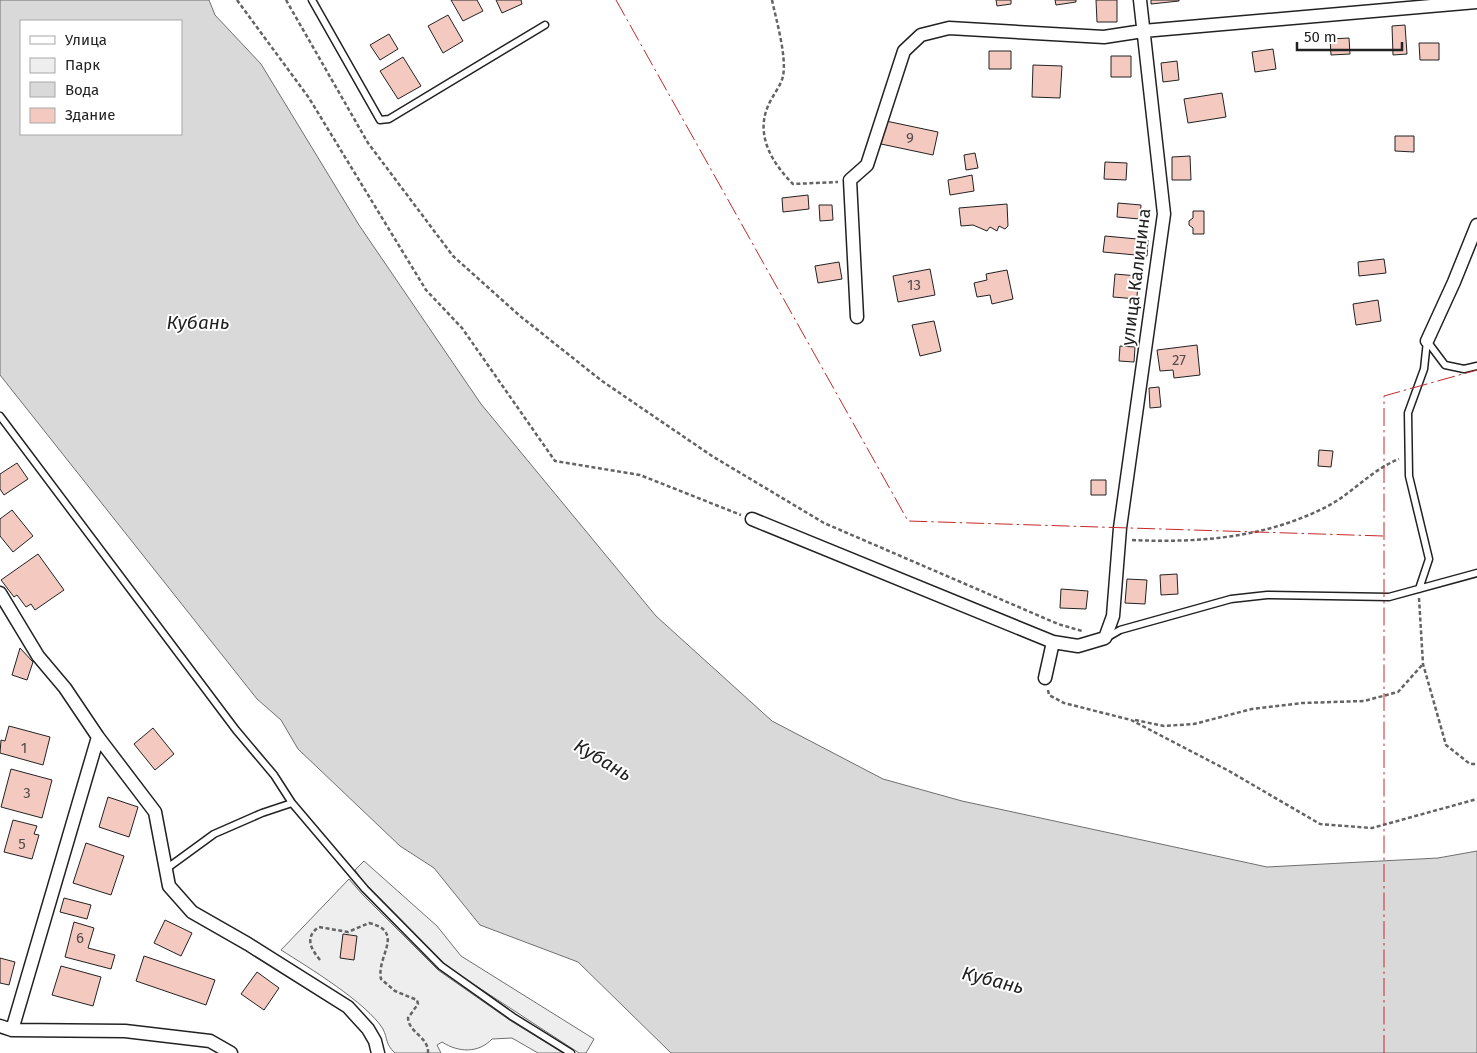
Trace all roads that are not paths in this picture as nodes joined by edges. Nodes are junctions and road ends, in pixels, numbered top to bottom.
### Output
1 (312, 0) edge
2 (1140, 0) edge
3 (1477, 2) edge
4 (545, 25) dead end
5 (1143, 31) junction
6 (1477, 225) edge
7 (857, 317) dead end
8 (1427, 341) junction
9 (1477, 366) edge
10 (0, 416) edge
11 (752, 519) road end
12 (1477, 573) edge
13 (1419, 589) junction
14 (0, 593) edge
15 (1105, 638) junction
16 (1053, 642) junction
17 (1045, 678) road end
18 (98, 737) junction
19 (292, 803) junction
20 (165, 869) junction
21 (6, 1028) edge
22 (231, 1053) edge
23 (378, 1053) edge
24 (571, 1053) edge

1 - 4 lane
2 - 5 street, улица Калинина
3 - 5 street
5 - 7 street
5 - 15 street, улица Калинина
6 - 8 street
8 - 9 lane
8 - 13 lane
10 - 19 lane
11 - 16 street
12 - 13 lane
13 - 15 lane
14 - 18 street
15 - 16 street
16 - 17 street
18 - 20 street
18 - 21 street
19 - 20 lane
19 - 24 lane
20 - 23 street
21 - 22 street

